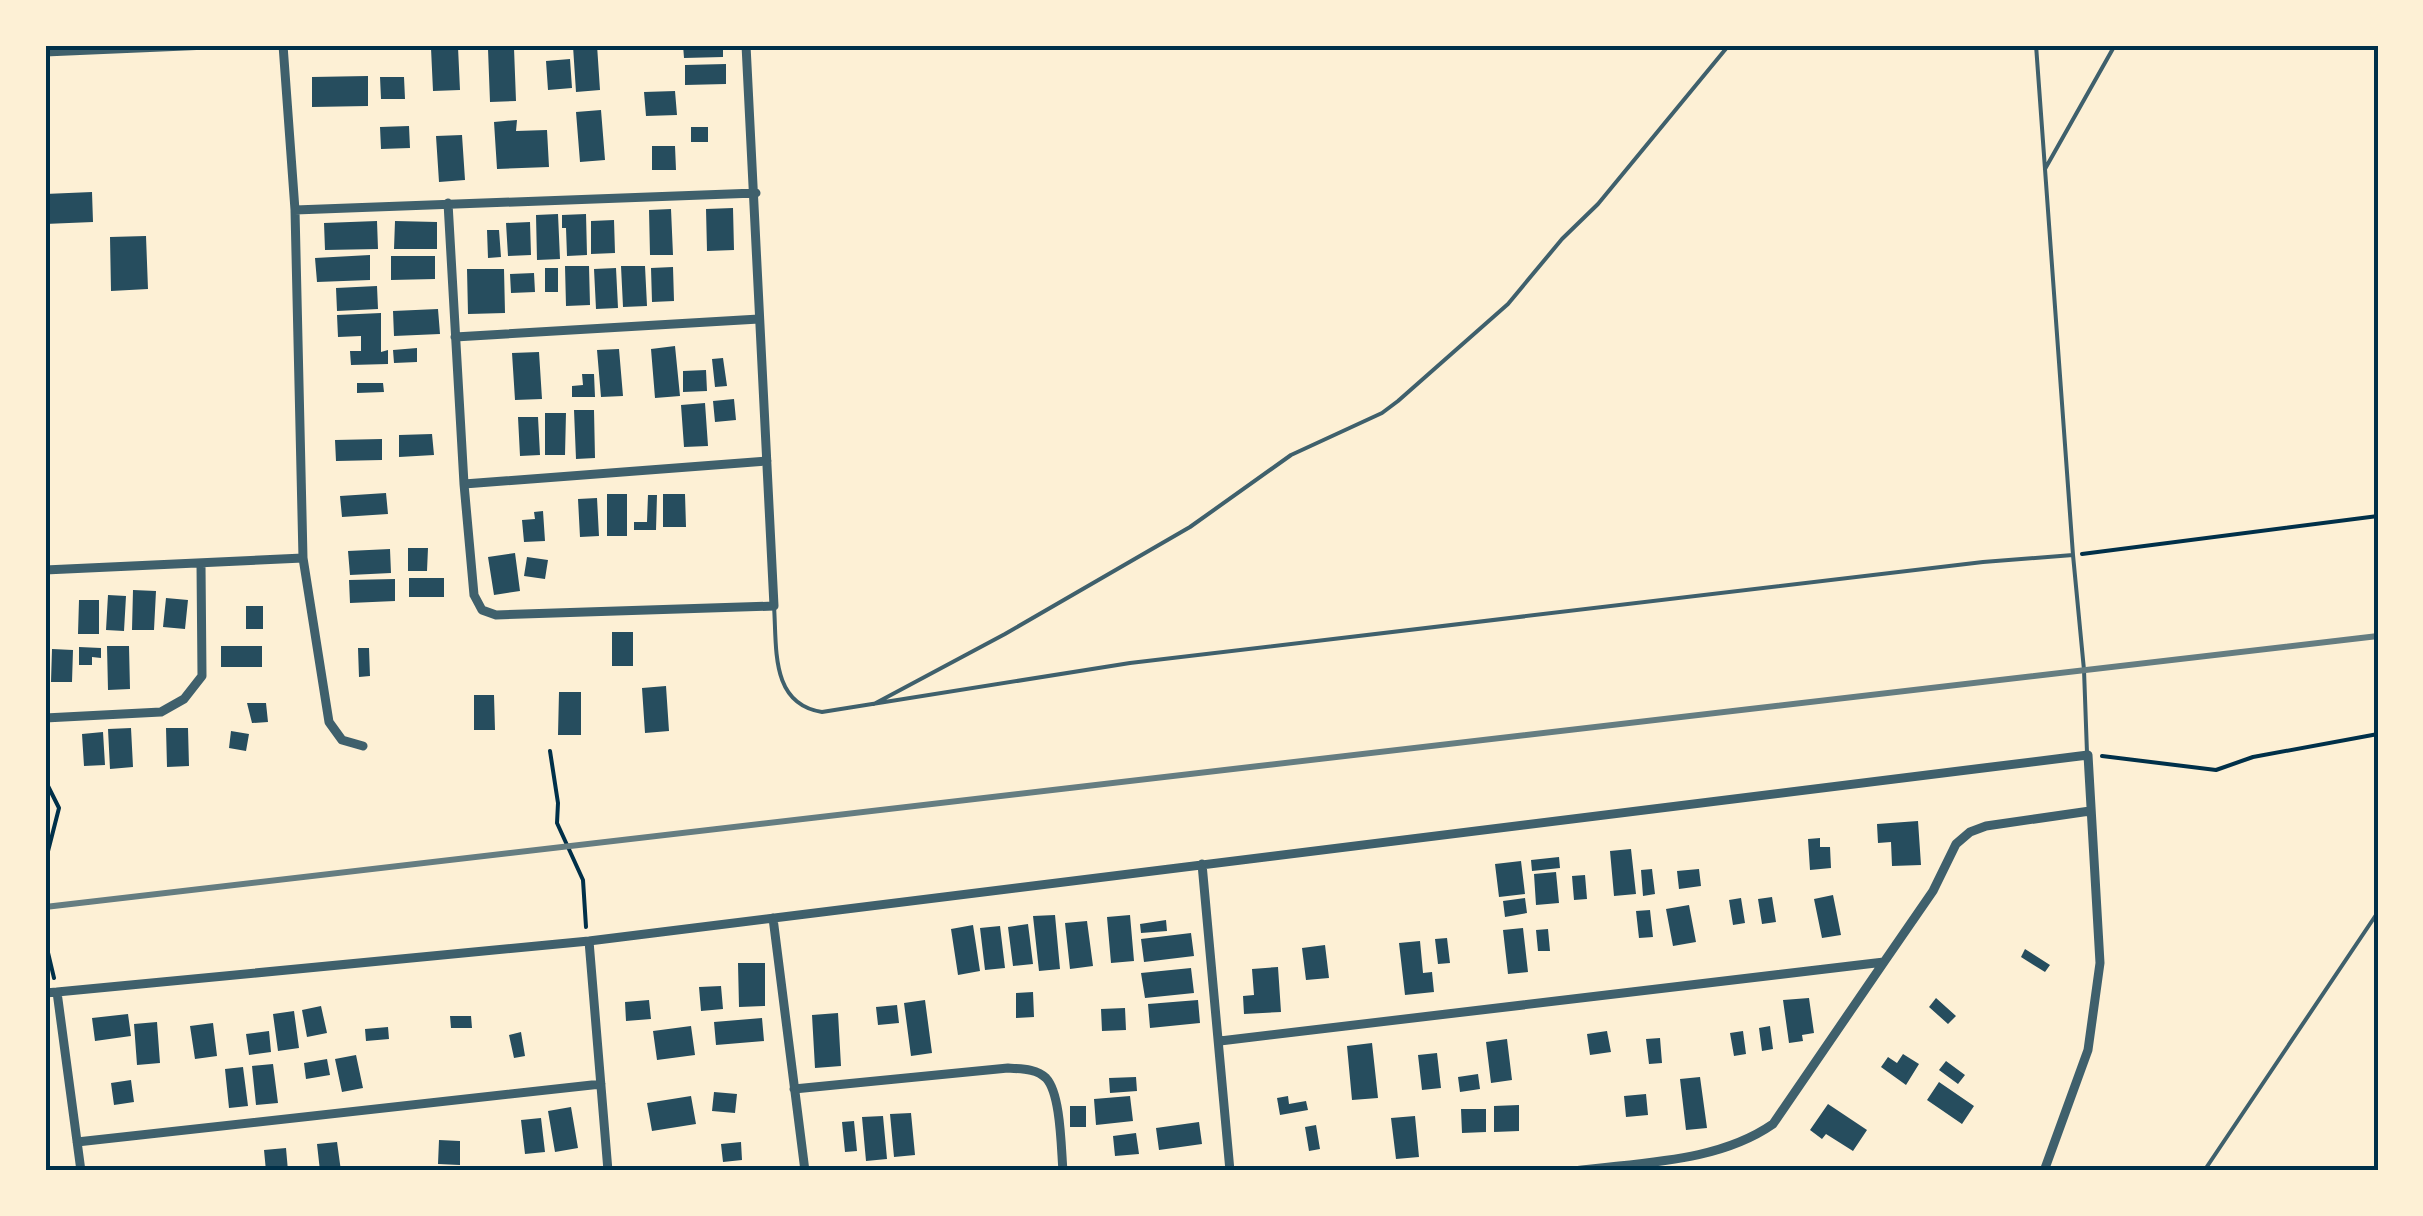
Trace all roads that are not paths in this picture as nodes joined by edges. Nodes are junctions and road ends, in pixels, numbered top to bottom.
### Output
1 (208, 45) edge
2 (283, 45) edge
3 (746, 45) edge
4 (1729, 45) edge
5 (2036, 45) edge
6 (2116, 45) edge
7 (45, 52) edge
8 (2045, 168) junction
9 (756, 193) junction
10 (448, 203) junction
11 (295, 210) junction
12 (760, 319) junction
13 (456, 338) junction
14 (767, 461) junction
15 (464, 484) junction
16 (2072, 555) junction
17 (303, 558) junction
18 (202, 564) junction
19 (45, 570) edge
20 (774, 606) junction
21 (870, 706) junction
22 (45, 718) edge
23 (363, 746) dead end
24 (2088, 754) junction
25 (2090, 811) junction
26 (1202, 864) junction
27 (2378, 912) edge
28 (773, 918) junction
29 (589, 942) junction
30 (1884, 962) junction
31 (57, 992) junction
32 (45, 993) edge
33 (1220, 1041) junction
34 (601, 1084) junction
35 (794, 1089) junction
36 (77, 1142) junction
37 (81, 1171) edge
38 (608, 1171) edge
39 (805, 1171) edge
40 (1063, 1171) edge
41 (1230, 1171) edge
42 (1574, 1171) edge
43 (2044, 1171) edge
44 (2204, 1171) edge

1 - 7 street
2 - 11 street
3 - 9 street
4 - 21 lane
5 - 8 lane
6 - 8 lane
8 - 16 lane
9 - 10 street
9 - 12 street
10 - 11 street
10 - 13 street
11 - 17 street
12 - 13 street
12 - 14 street
13 - 15 street
14 - 15 street
14 - 20 street
15 - 20 street
16 - 21 lane
16 - 24 lane
17 - 18 street
17 - 23 street
18 - 19 street
18 - 22 street
20 - 21 lane
24 - 25 street
24 - 26 street
25 - 30 street
25 - 43 street
26 - 28 street
26 - 33 street
27 - 44 lane
28 - 29 street
28 - 35 street
29 - 31 street
29 - 34 street
30 - 33 street
30 - 42 street
31 - 32 street
31 - 36 street
33 - 41 street
34 - 36 street
34 - 38 street
35 - 39 street
35 - 40 street
36 - 37 street

